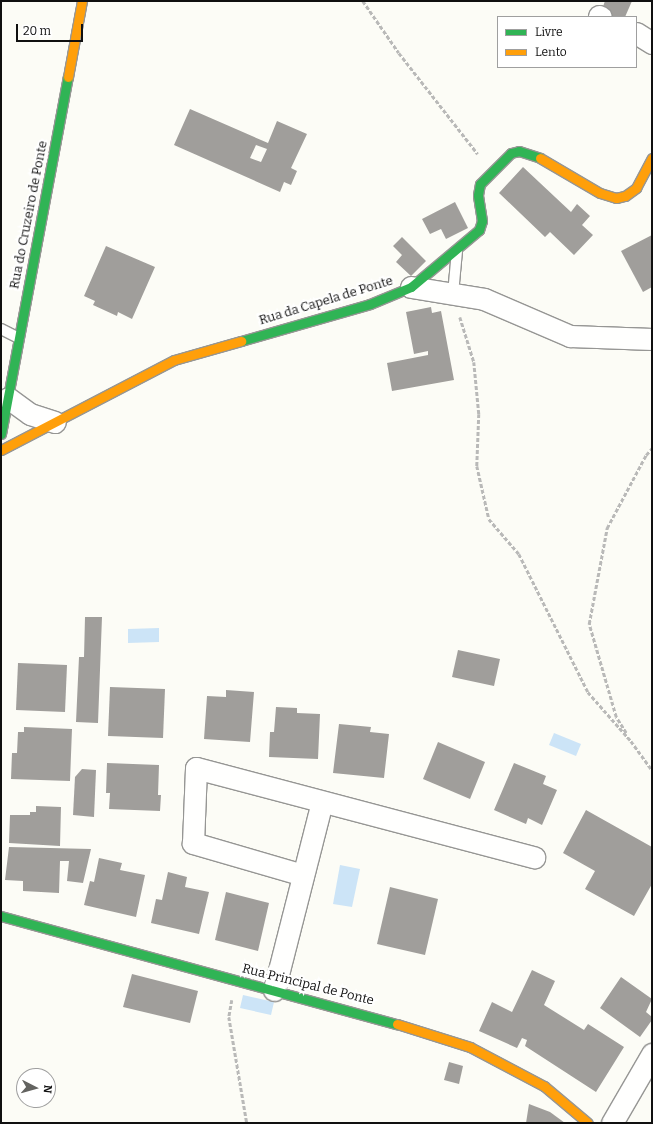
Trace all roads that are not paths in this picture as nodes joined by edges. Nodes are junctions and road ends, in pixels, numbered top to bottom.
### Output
1 (82, 1) edge
2 (637, 34) edge
3 (652, 43) edge
4 (652, 158) edge
5 (458, 249) junction
6 (411, 287) junction
7 (453, 294) junction
8 (1, 329) edge
9 (19, 338) junction
10 (652, 339) edge
11 (6, 375) edge
12 (8, 398) junction
13 (56, 422) junction
14 (1, 434) edge
15 (1, 450) edge
16 (322, 802) junction
17 (534, 857) dead end
18 (303, 875) junction
19 (1, 916) edge
20 (274, 990) junction
21 (652, 1054) edge
22 (588, 1123) edge
23 (612, 1123) edge

1 - 9 street, Rua do Cruzeiro de Ponte
2 - 3 street
4 - 5 street, Rua da Capela de Ponte
5 - 6 street, Rua da Capela de Ponte
5 - 7 lane
6 - 7 street
6 - 13 street, Rua da Capela de Ponte
7 - 10 street
8 - 9 lane
9 - 11 street, Rua do Cruzeiro de Ponte
11 - 12 street, Rua do Cruzeiro de Ponte
12 - 13 street
12 - 14 street, Rua do Cruzeiro de Ponte
13 - 15 street, Rua da Capela de Ponte
16 - 17 street
16 - 18 street
16 - 18 street
18 - 20 street
19 - 20 street, Rua Principal de Ponte
20 - 22 street, Rua Principal de Ponte
21 - 23 street

